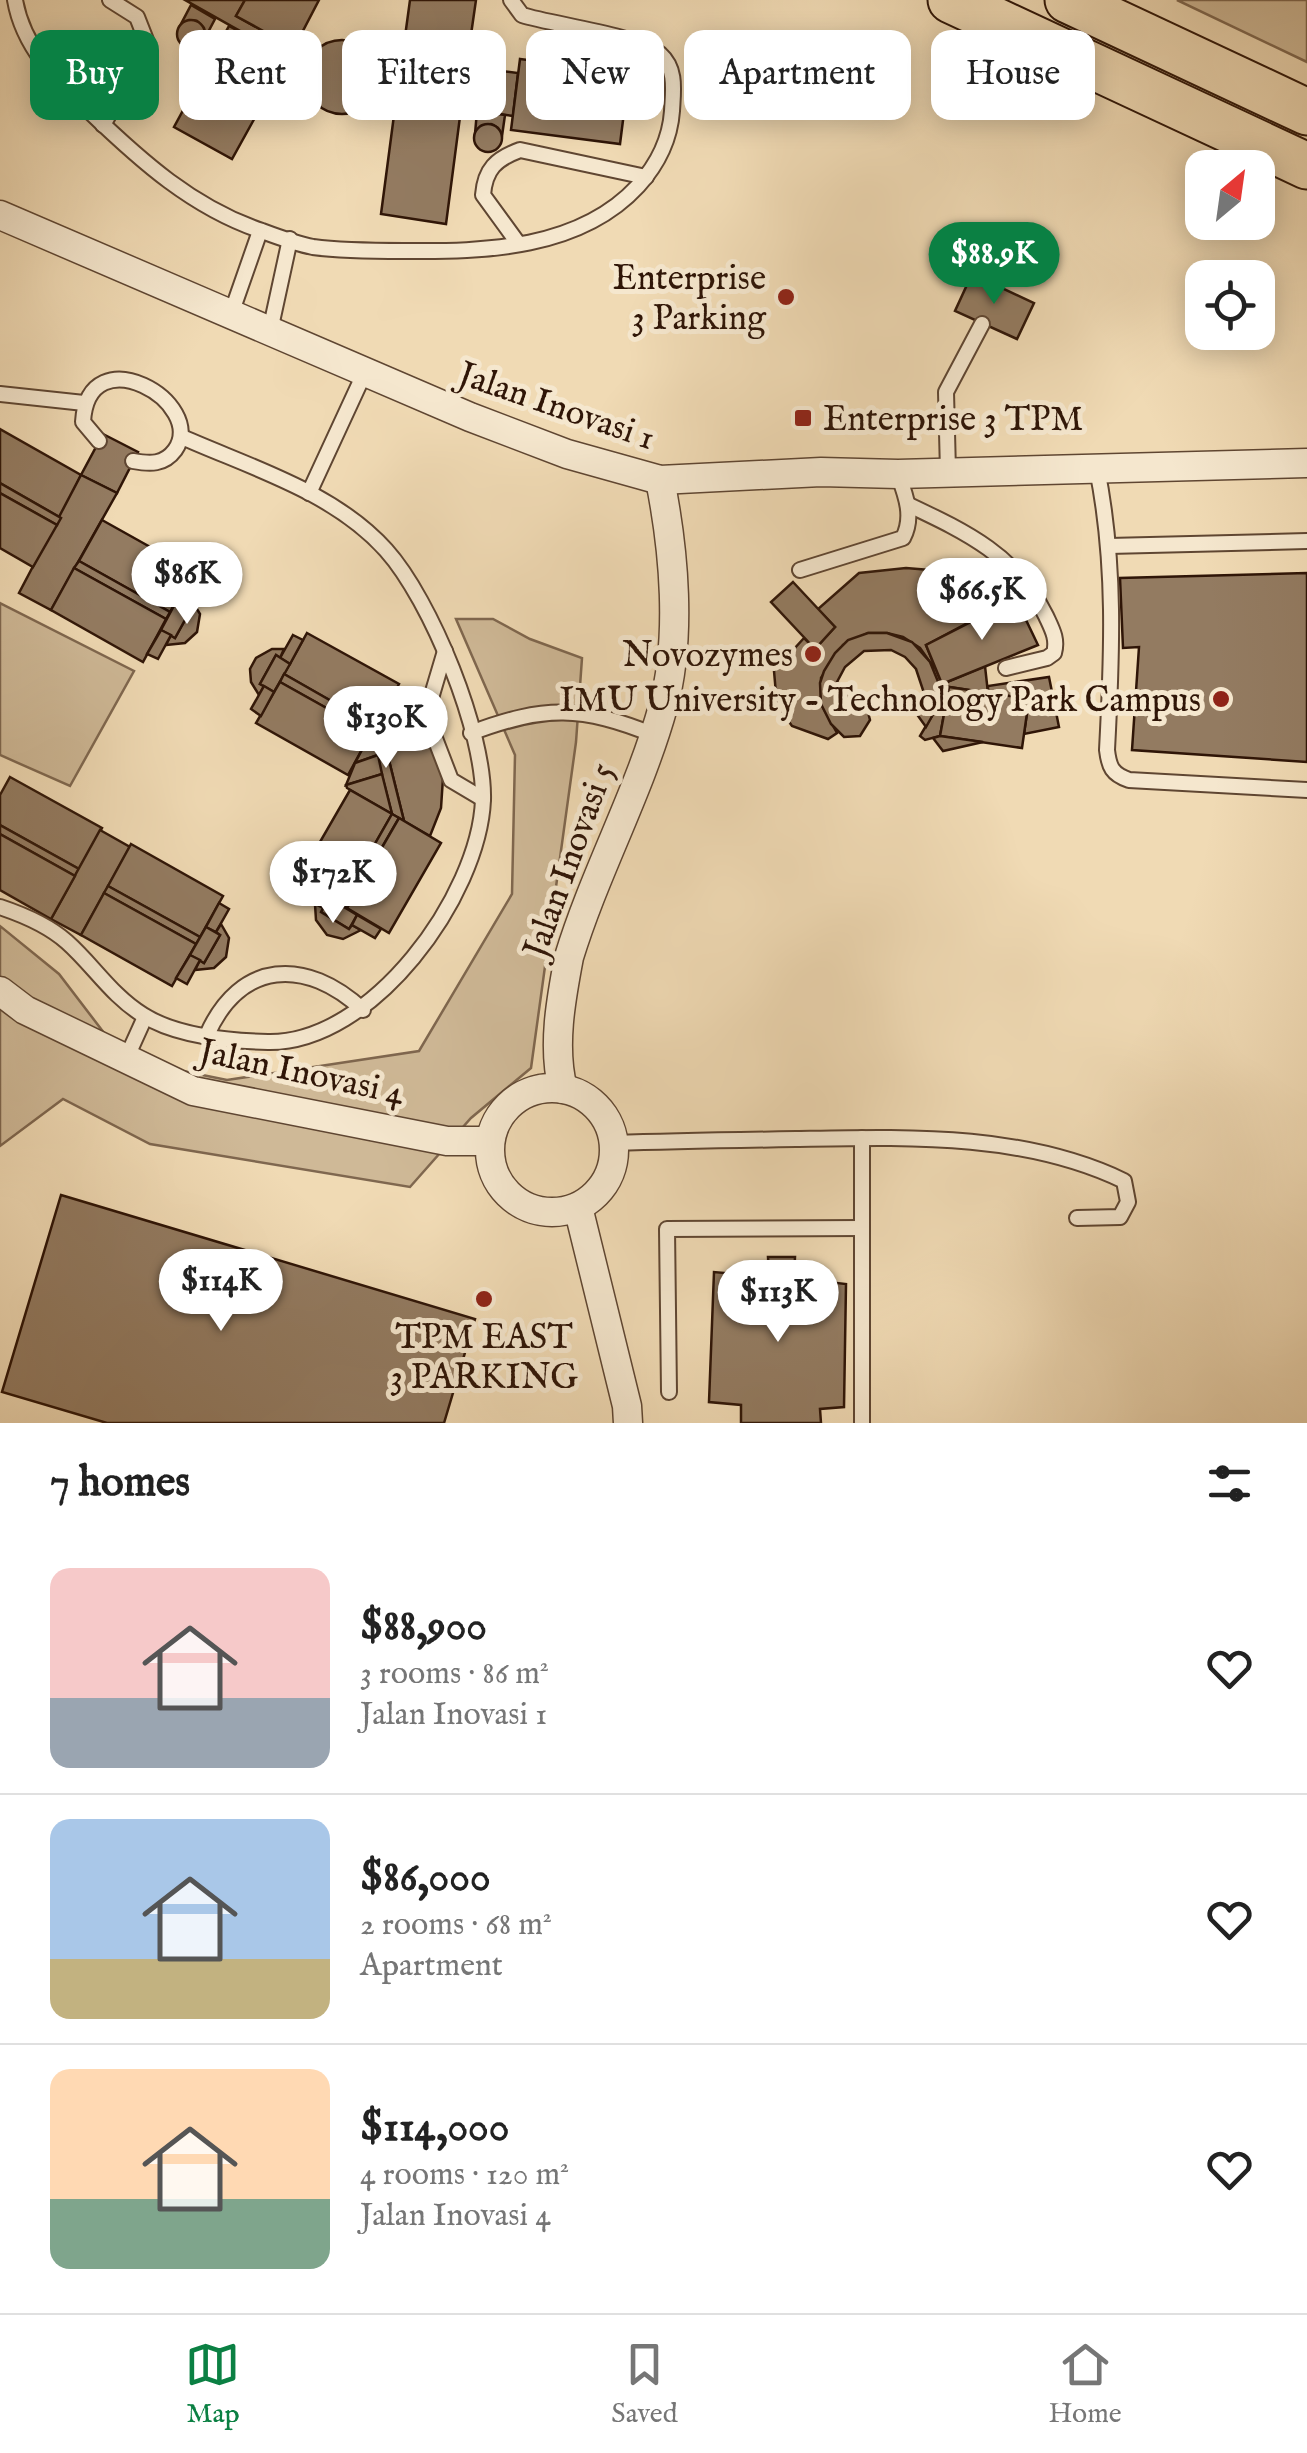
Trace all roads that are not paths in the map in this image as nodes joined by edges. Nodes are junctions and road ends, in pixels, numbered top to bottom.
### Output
1 (14, 0) edge
2 (110, 0) edge
3 (511, 0) edge
4 (951, 0) edge
5 (1068, 0) edge
6 (1307, 112) edge
7 (103, 125) junction
8 (1307, 166) edge
9 (646, 177) junction
10 (0, 216) edge
11 (260, 231) junction
12 (290, 239) junction
13 (518, 243) junction
14 (231, 314) junction
15 (982, 324) dead end
16 (270, 333) junction
17 (364, 374) junction
18 (0, 394) edge
19 (84, 403) junction
20 (182, 438) junction
21 (99, 441) dead end
22 (133, 461) dead end
23 (1307, 463) edge
24 (1098, 469) junction
25 (948, 472) junction
26 (898, 474) junction
27 (660, 480) junction
28 (309, 493) junction
29 (909, 505) junction
30 (1307, 541) edge
31 (1109, 546) junction
32 (800, 570) dead end
33 (446, 652) junction
34 (1006, 668) dead end
35 (471, 733) junction
36 (654, 734) junction
37 (1307, 790) edge
38 (483, 799) junction
39 (0, 907) edge
40 (0, 991) edge
41 (363, 1010) junction
42 (145, 1017) junction
43 (207, 1035) junction
44 (126, 1059) junction
45 (563, 1089) junction
46 (862, 1138) junction
47 (490, 1141) junction
48 (614, 1143) junction
49 (578, 1207) junction
50 (1078, 1218) dead end
51 (862, 1228) junction
52 (669, 1392) dead end
53 (628, 1423) edge
54 (862, 1423) edge

1 - 7 lane
2 - 7 lane
3 - 9 lane
4 - 8 highway
5 - 6 highway
7 - 11 lane
9 - 13 lane
9 - 13 lane
10 - 14 street, Jalan Inovasi 1
11 - 12 lane
11 - 14 lane
12 - 13 lane
12 - 16 lane
14 - 16 street, Jalan Inovasi 1
15 - 25 lane
16 - 17 street, Jalan Inovasi 1
17 - 27 street, Jalan Inovasi 1
17 - 28 lane
18 - 19 lane
19 - 20 lane
19 - 21 lane
20 - 22 lane
20 - 28 lane
23 - 24 street, Jalan Inovasi 1
24 - 25 street, Jalan Inovasi 1
24 - 31 lane
25 - 26 street, Jalan Inovasi 1
26 - 27 street, Jalan Inovasi 1
26 - 29 lane
27 - 36 street, Jalan Inovasi 5
28 - 33 lane
29 - 32 lane
29 - 34 lane
30 - 31 lane
31 - 37 lane
33 - 35 lane
33 - 38 lane
35 - 36 lane
35 - 38 lane
36 - 45 street, Jalan Inovasi 5
38 - 41 lane
39 - 42 lane
40 - 44 street, Jalan Inovasi 4
41 - 43 lane
41 - 43 lane
42 - 43 lane
42 - 44 lane
44 - 47 street, Jalan Inovasi 4
45 - 47 street
45 - 48 street
46 - 48 lane
46 - 50 lane
46 - 51 lane
47 - 49 street
48 - 49 street
49 - 53 street
51 - 52 lane
51 - 54 lane

